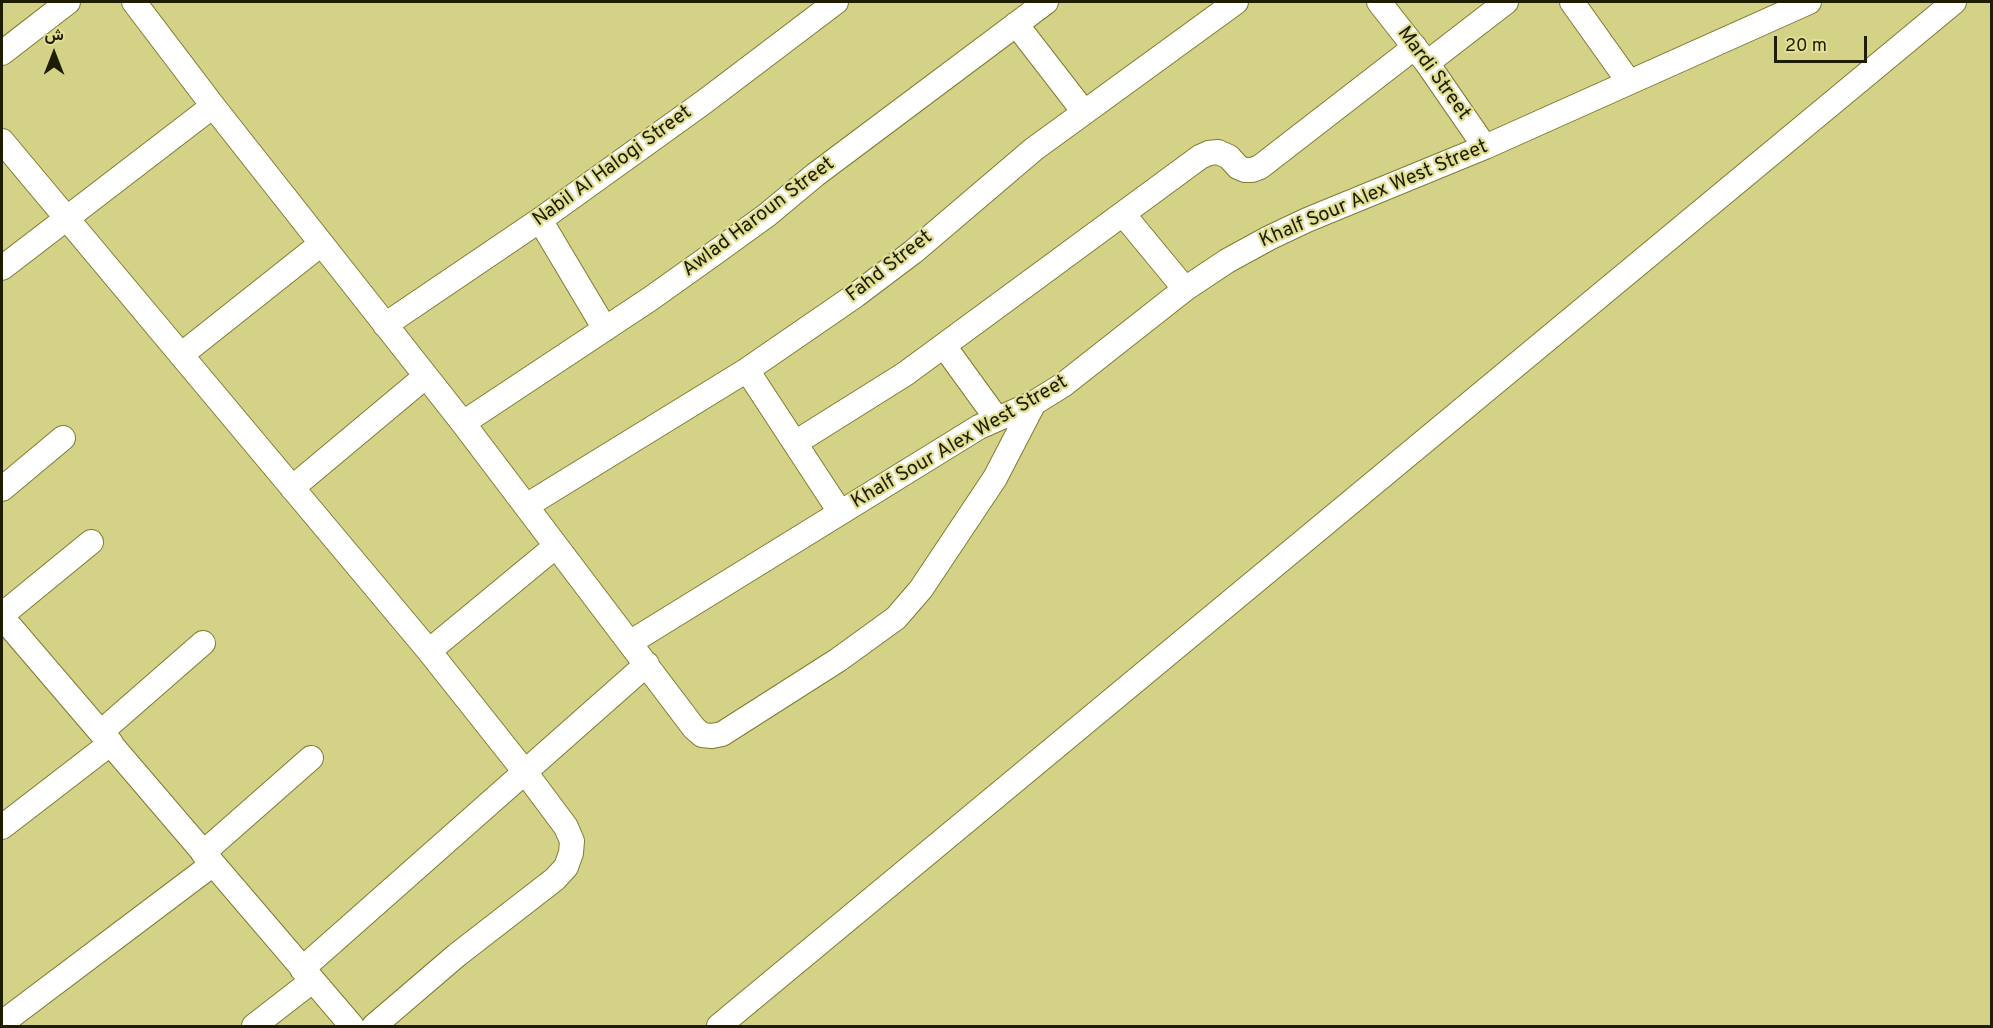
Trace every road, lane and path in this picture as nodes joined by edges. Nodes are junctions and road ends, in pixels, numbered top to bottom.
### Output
1 (68, 2) edge
2 (134, 2) edge
3 (836, 2) edge
4 (1046, 2) edge
5 (1236, 2) edge
6 (1379, 2) edge
7 (1506, 2) edge
8 (1572, 2) edge
9 (1954, 2) edge
10 (1802, 3) edge
11 (1016, 24) junction
12 (2, 54) edge
13 (1421, 55) junction
14 (1629, 82) junction
15 (213, 106) junction
16 (1084, 112) junction
17 (2, 141) edge
18 (1485, 147) junction
19 (1123, 214) junction
20 (66, 219) junction
21 (540, 220) junction
22 (321, 244) junction
23 (2, 268) edge
24 (1185, 289) junction
25 (385, 325) junction
26 (605, 329) junction
27 (944, 346) junction
28 (181, 355) junction
29 (747, 370) junction
30 (426, 376) junction
31 (1034, 403) junction
32 (997, 418) junction
33 (463, 423) junction
34 (63, 438) dead end
35 (795, 443) junction
36 (292, 488) junction
37 (2, 489) edge
38 (526, 506) junction
39 (840, 512) junction
40 (91, 542) dead end
41 (556, 546) junction
42 (2, 616) edge
43 (630, 642) junction
44 (202, 643) dead end
45 (429, 651) junction
46 (647, 664) junction
47 (106, 738) junction
48 (311, 758) dead end
49 (525, 772) junction
50 (2, 827) edge
51 (208, 859) junction
52 (307, 975) junction
53 (2, 1023) edge
54 (254, 1026) edge
55 (352, 1026) edge
56 (374, 1026) edge
57 (719, 1026) edge

1 - 12 street
2 - 15 street
3 - 21 street, Nabil Al Halogi Street
4 - 11 street, Awlad Haroun Street
5 - 16 street, Fahd Street
6 - 13 street, Mardi Street
7 - 13 street
8 - 14 street
9 - 57 street
10 - 14 street, Khalf Sour Alex West Street
11 - 16 street
11 - 26 street, Awlad Haroun Street
13 - 18 street, Mardi Street
13 - 19 street
14 - 18 street, Khalf Sour Alex West Street
15 - 20 street
15 - 22 street
16 - 29 street, Fahd Street
17 - 20 street
18 - 24 street, Khalf Sour Alex West Street
19 - 24 street
19 - 27 street
20 - 23 street
20 - 28 street
21 - 25 street, Nabil Al Halogi Street
21 - 26 street
22 - 25 street
22 - 28 street
24 - 31 street, Khalf Sour Alex West Street
25 - 30 street
26 - 33 street, Awlad Haroun Street
27 - 32 street
27 - 35 street
28 - 36 street
29 - 35 street
29 - 38 street, Fahd Street
30 - 33 street
30 - 36 street
31 - 32 street, Khalf Sour Alex West Street
31 - 46 street
32 - 39 street, Khalf Sour Alex West Street
33 - 38 street
34 - 37 street
35 - 39 street
36 - 45 street
38 - 41 street
39 - 43 street, Khalf Sour Alex West Street
40 - 42 street
41 - 43 street
41 - 45 street
42 - 47 street
43 - 46 street
44 - 47 street
45 - 49 street
46 - 49 street
47 - 50 street
47 - 51 street
48 - 51 street
49 - 52 street
49 - 56 street
51 - 52 street
51 - 53 street
52 - 54 street
52 - 55 street

